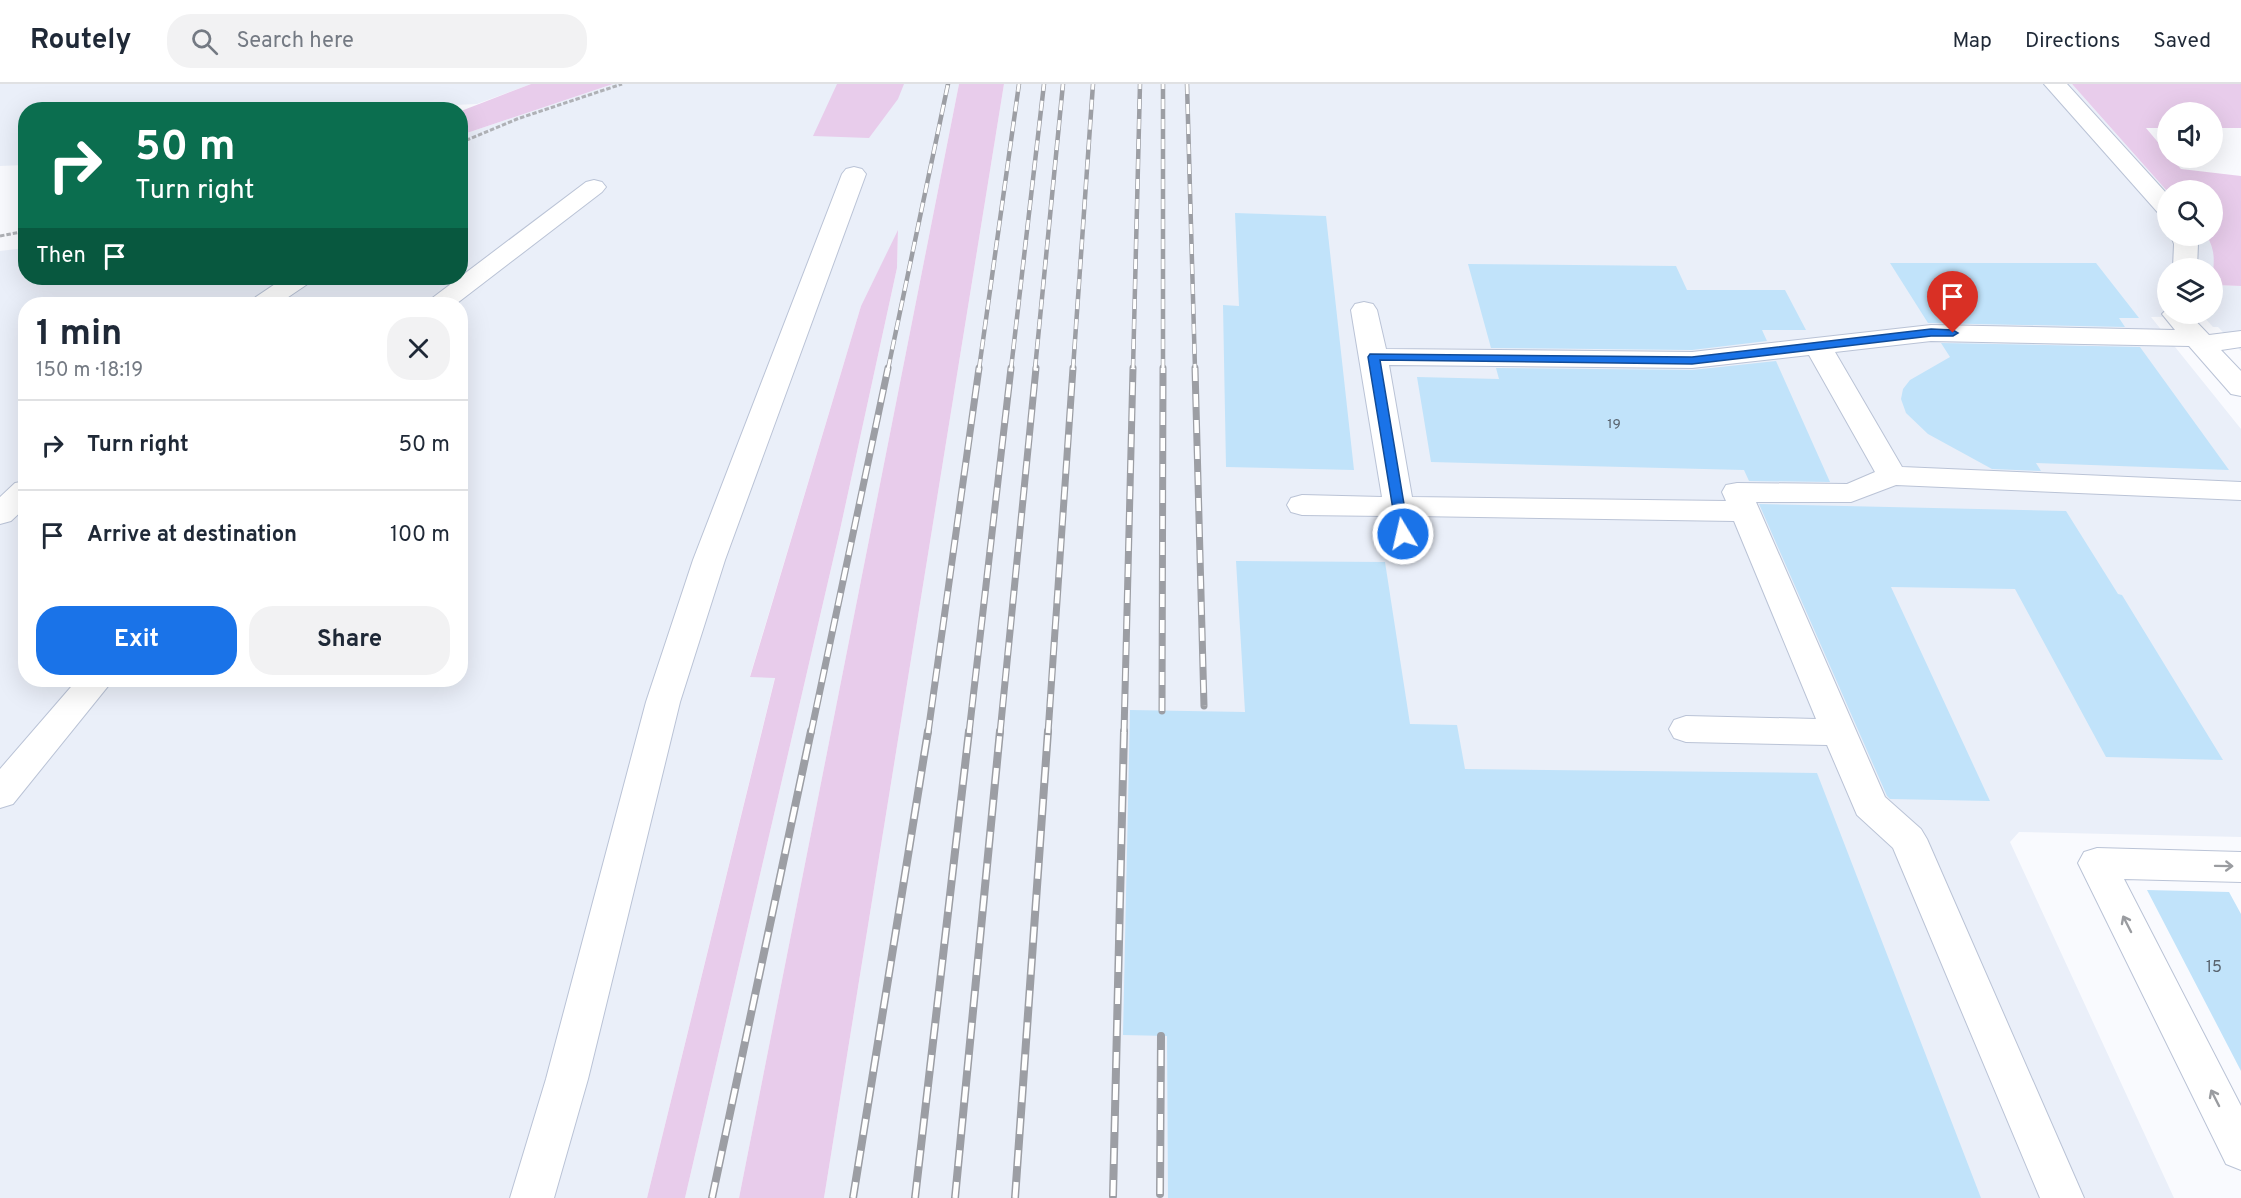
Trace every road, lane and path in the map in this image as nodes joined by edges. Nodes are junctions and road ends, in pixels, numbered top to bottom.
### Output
1 (622, 84) edge
2 (2055, 84) edge
3 (468, 140) edge
4 (854, 174) dead end
5 (594, 188) dead end
6 (2157, 198) edge
7 (18, 233) edge
8 (0, 236) edge
9 (468, 283) edge
10 (290, 285) edge
11 (465, 285) edge
12 (272, 297) edge
13 (449, 297) edge
14 (1364, 310) dead end
15 (2185, 324) edge
16 (2241, 339) edge
17 (2201, 341) junction
18 (1818, 346) junction
19 (1374, 357) junction
20 (2241, 388) edge
21 (1892, 476) junction
22 (2241, 491) edge
23 (18, 497) edge
24 (1302, 505) dead end
25 (1744, 511) junction
26 (0, 514) edge
27 (1401, 520) junction
28 (90, 687) edge
29 (1686, 729) dead end
30 (1838, 732) junction
31 (0, 794) edge
32 (2241, 867) edge
33 (2241, 1150) edge
34 (532, 1198) edge
35 (2062, 1198) edge

1 - 3 path
2 - 6 street
4 - 34 street
5 - 9 street
7 - 8 path
10 - 12 street
11 - 13 street
14 - 19 street
15 - 17 street
16 - 17 street
17 - 18 street
17 - 20 street
18 - 19 street
18 - 21 street
19 - 27 street
21 - 22 street
21 - 25 street
23 - 26 street
24 - 27 street
25 - 27 street
25 - 30 street
28 - 31 street
29 - 30 street
30 - 35 street
33 -> 32 street

